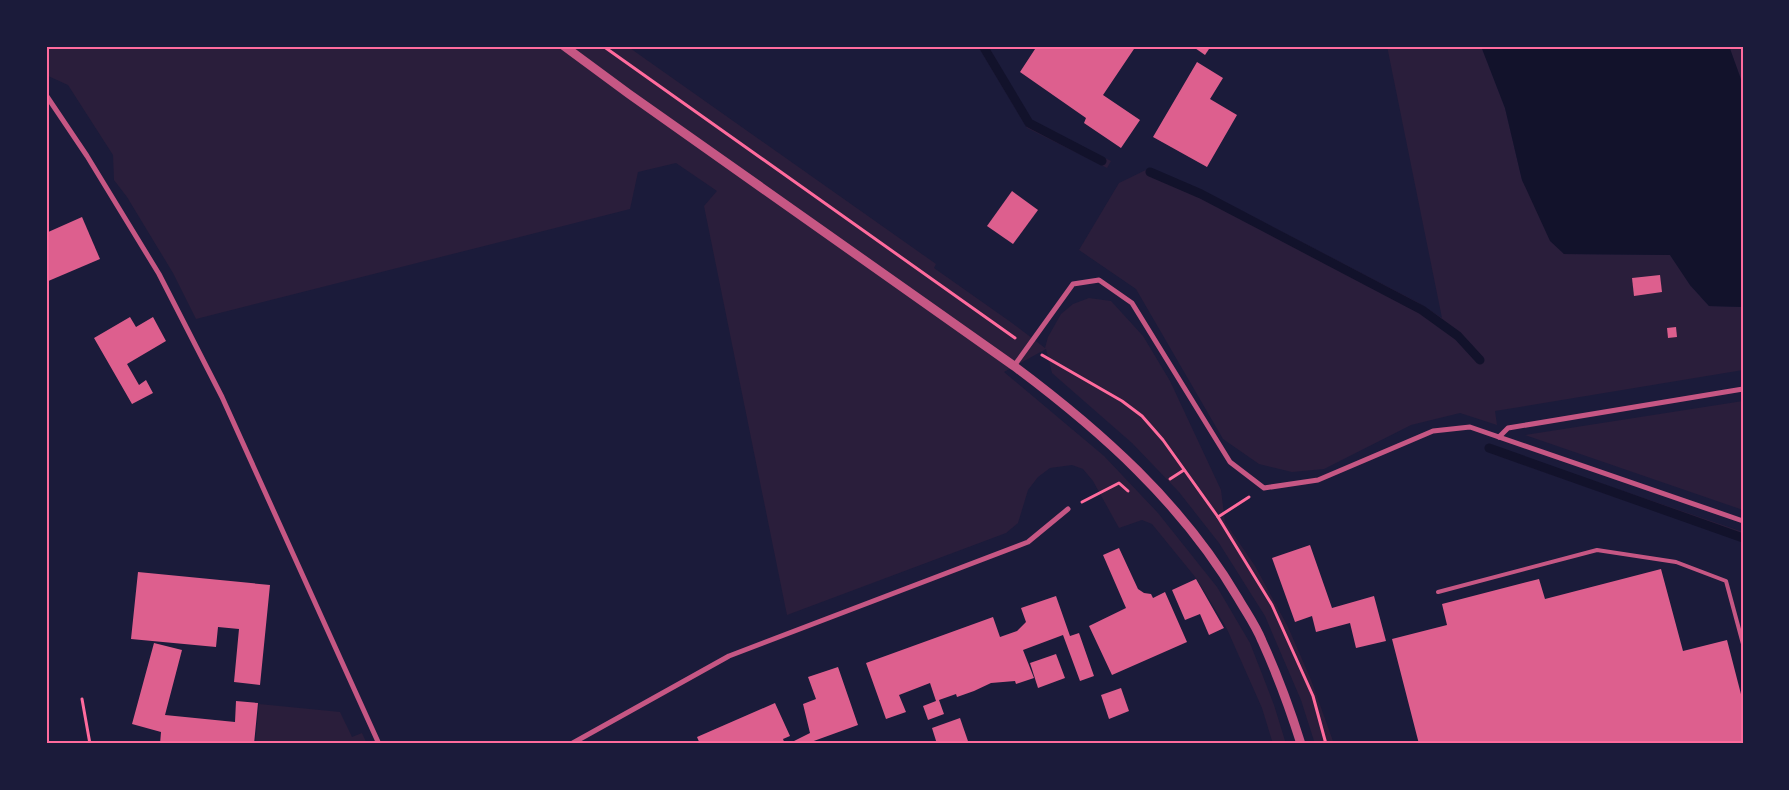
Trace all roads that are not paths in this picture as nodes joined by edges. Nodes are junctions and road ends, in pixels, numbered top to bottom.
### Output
1 (564, 46) edge
2 (46, 95) edge
3 (1014, 366) junction
4 (1743, 389) edge
5 (1499, 437) junction
6 (1068, 510) road end
7 (1743, 521) edge
8 (1438, 592) dead end
9 (1743, 644) edge
10 (379, 744) edge
11 (571, 744) edge
12 (1301, 744) edge

1 - 3 street
2 - 10 street
3 - 5 street
3 - 12 street
4 - 5 street
5 - 7 street
6 - 11 street
8 - 9 lane

